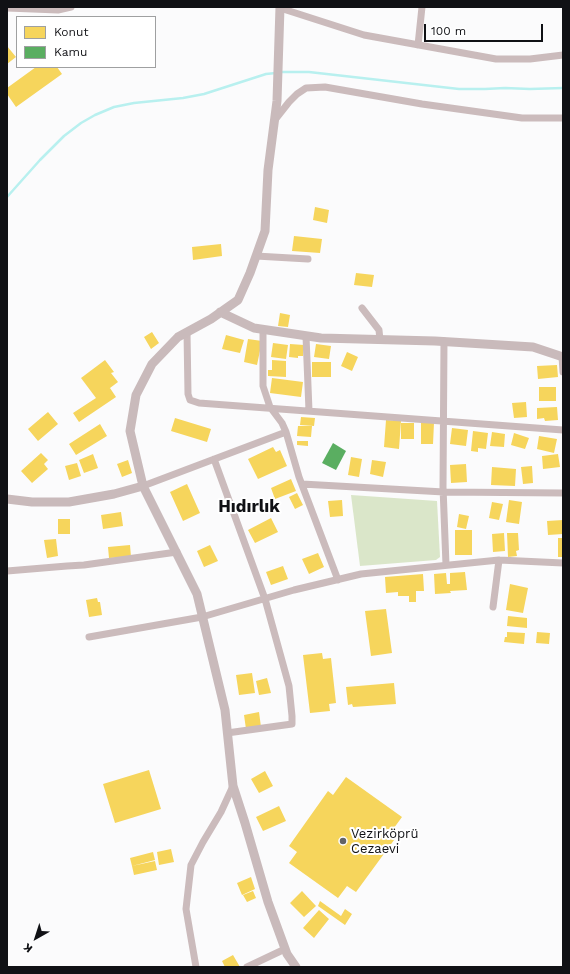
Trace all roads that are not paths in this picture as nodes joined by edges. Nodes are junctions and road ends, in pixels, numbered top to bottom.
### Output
1 (71, 7) edge
2 (422, 7) edge
3 (7, 8) edge
4 (45, 8) edge
5 (280, 10) edge
6 (418, 45) junction
7 (563, 55) edge
8 (563, 118) edge
9 (274, 121) junction
10 (256, 256) junction
11 (308, 260) dead end
12 (362, 308) dead end
13 (220, 312) junction
14 (263, 329) junction
15 (187, 332) junction
16 (306, 336) junction
17 (380, 340) junction
18 (444, 341) junction
19 (562, 357) edge
20 (563, 372) edge
21 (270, 407) junction
22 (309, 410) junction
23 (444, 421) junction
24 (563, 430) edge
25 (286, 432) junction
26 (214, 459) junction
27 (302, 484) junction
28 (143, 486) junction
29 (444, 492) junction
30 (563, 493) edge
31 (7, 499) edge
32 (177, 552) junction
33 (499, 560) junction
34 (563, 563) edge
35 (446, 565) junction
36 (7, 572) edge
37 (338, 580) junction
38 (265, 599) junction
39 (493, 607) dead end
40 (202, 617) junction
41 (89, 637) dead end
42 (227, 733) junction
43 (233, 786) junction
44 (285, 949) junction
45 (196, 967) edge
46 (247, 967) edge
47 (296, 967) edge

1 - 4 street
2 - 6 street
3 - 4 street
5 - 6 street
5 - 9 street
6 - 7 street
8 - 9 street
9 - 10 street
10 - 11 street
10 - 13 street
12 - 17 street
13 - 14 street
13 - 15 street
14 - 16 street
14 - 21 street
15 - 21 street
15 - 28 street
16 - 17 street
16 - 22 street
17 - 18 street
18 - 19 street
18 - 23 street
19 - 20 street
21 - 22 street
21 - 25 street
22 - 23 street
23 - 24 street
23 - 29 street
25 - 26 street
25 - 27 street
26 - 28 street
26 - 38 street
27 - 29 street
27 - 37 street
28 - 31 street
28 - 32 street
29 - 30 street
29 - 35 street
32 - 36 street
32 - 40 street
33 - 34 street
33 - 35 street
33 - 39 street
35 - 37 street
37 - 38 street
38 - 40 street
38 - 42 street
40 - 41 street
40 - 42 street
42 - 43 street
43 - 44 street
43 - 45 street
44 - 46 street
44 - 47 street

